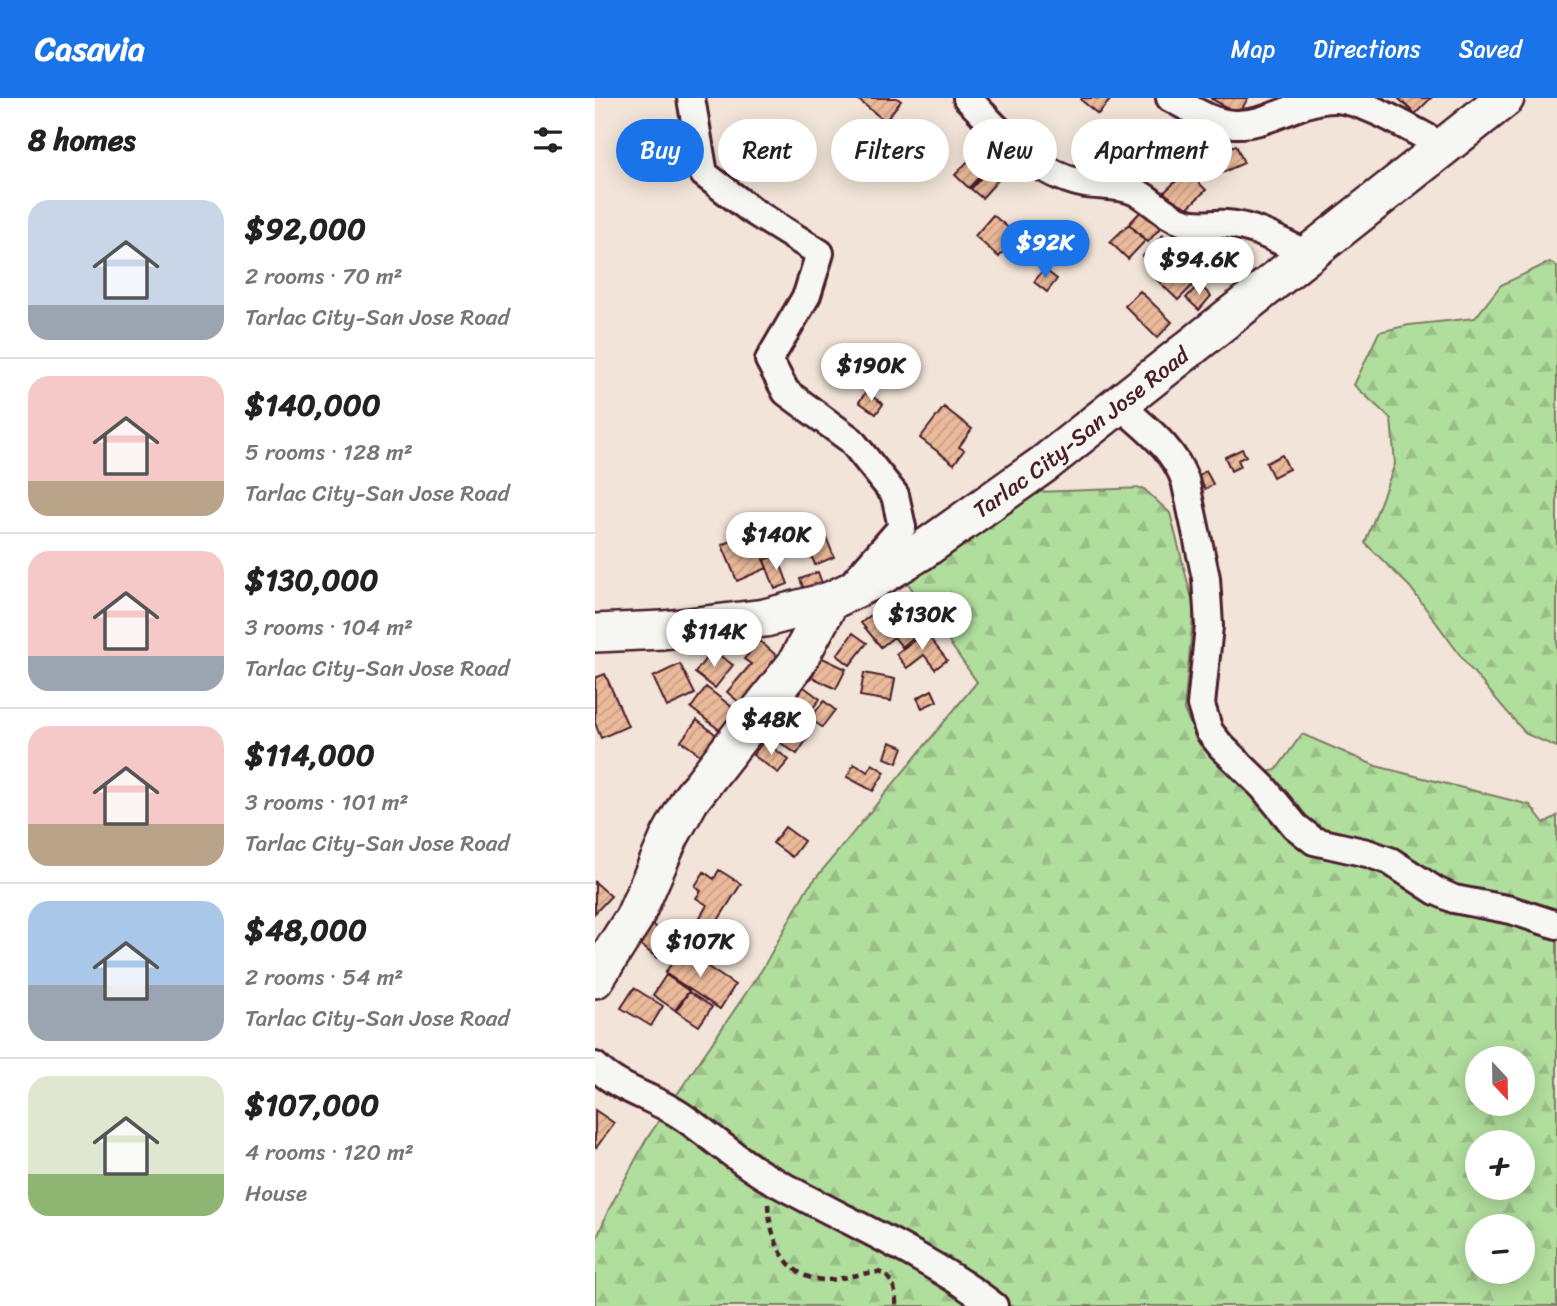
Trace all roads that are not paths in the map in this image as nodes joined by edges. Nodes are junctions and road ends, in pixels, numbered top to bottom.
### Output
1 (691, 98) edge
2 (967, 98) edge
3 (1170, 98) edge
4 (1505, 98) edge
5 (1443, 146) junction
6 (1306, 254) junction
7 (1120, 405) junction
8 (836, 598) junction
9 (595, 633) edge
10 (1557, 925) edge
11 (595, 979) edge
12 (595, 1066) edge
13 (994, 1306) edge

1 - 8 street
2 - 6 street
3 - 5 street
4 - 5 main road, Tarlac City-San Jose Road
5 - 6 main road, Tarlac City-San Jose Road
6 - 7 main road, Tarlac City-San Jose Road
7 - 8 main road, Tarlac City-San Jose Road
7 - 10 street
8 - 9 main road, Tarlac City-San Jose Road
8 - 11 main road
12 - 13 street

